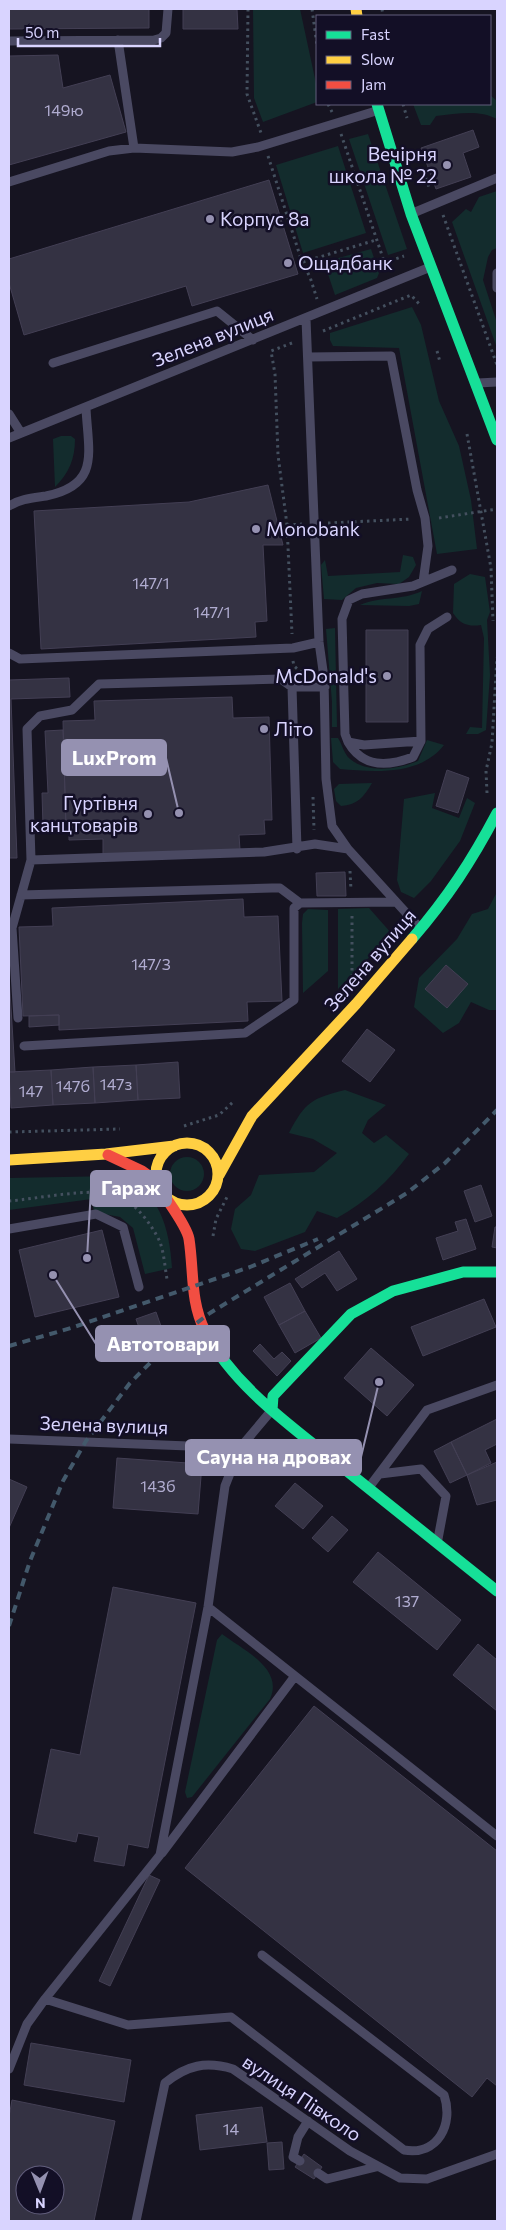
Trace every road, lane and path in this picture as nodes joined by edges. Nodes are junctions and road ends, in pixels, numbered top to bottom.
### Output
1 (168, 9) edge
2 (248, 9) edge
3 (312, 9) edge
4 (316, 38) edge
5 (118, 40) junction
6 (9, 41) edge
7 (328, 105) edge
8 (378, 107) edge
9 (338, 124) junction
10 (265, 145) junction
11 (134, 148) junction
12 (497, 178) edge
13 (9, 182) edge
14 (411, 214) junction
15 (443, 216) dead end
16 (376, 240) junction
17 (451, 240) junction
18 (445, 242) dead end
19 (404, 256) dead end
20 (302, 262) junction
21 (384, 263) junction
22 (430, 267) junction
23 (497, 272) edge
24 (389, 276) dead end
25 (497, 288) edge
26 (422, 307) dead end
27 (321, 312) junction
28 (306, 318) junction
29 (323, 331) dead end
30 (253, 340) junction
31 (435, 342) dead end
32 (292, 343) dead end
33 (308, 357) junction
34 (440, 362) dead end
35 (53, 363) dead end
36 (497, 366) edge
37 (497, 382) edge
38 (475, 383) junction
39 (86, 408) junction
40 (9, 414) edge
41 (21, 433) junction
42 (468, 434) dead end
43 (9, 438) edge
44 (497, 440) edge
45 (9, 506) edge
46 (497, 510) edge
47 (483, 512) junction
48 (437, 518) dead end
49 (417, 519) dead end
50 (323, 523) dead end
51 (452, 570) dead end
52 (423, 582) junction
53 (447, 617) dead end
54 (492, 621) dead end
55 (292, 639) dead end
56 (319, 642) junction
57 (9, 653) edge
58 (497, 657) edge
59 (293, 658) dead end
60 (308, 679) dead end
61 (292, 687) junction
62 (325, 687) junction
63 (421, 741) junction
64 (348, 742) junction
65 (488, 800) dead end
66 (497, 813) edge
67 (297, 849) junction
68 (348, 849) junction
69 (31, 860) junction
70 (21, 895) junction
71 (396, 902) junction
72 (300, 903) junction
73 (421, 930) junction
74 (358, 973) dead end
75 (352, 980) dead end
76 (18, 1018) dead end
77 (24, 1046) dead end
78 (239, 1095) dead end
79 (252, 1116) junction
80 (236, 1125) dead end
81 (180, 1127) dead end
82 (125, 1129) dead end
83 (9, 1132) edge
84 (211, 1137) dead end
85 (195, 1143) junction
86 (174, 1146) junction
87 (106, 1154) junction
88 (9, 1160) edge
89 (219, 1175) junction
90 (156, 1181) junction
91 (231, 1189) dead end
92 (164, 1195) junction
93 (208, 1198) junction
94 (9, 1229) edge
95 (189, 1237) junction
96 (211, 1243) dead end
97 (497, 1272) edge
98 (139, 1288) dead end
99 (497, 1385) edge
100 (272, 1410) junction
101 (9, 1439) edge
102 (240, 1448) junction
103 (380, 1474) junction
104 (368, 1488) junction
105 (437, 1542) junction
106 (497, 1591) edge
107 (208, 1607) junction
108 (295, 1676) junction
109 (497, 1836) edge
110 (160, 1855) junction
111 (262, 1955) dead end
112 (44, 1999) junction
113 (9, 2069) edge
114 (308, 2121) junction
115 (497, 2154) edge
116 (300, 2161) dead end
117 (376, 2167) junction
118 (318, 2173) dead end
119 (136, 2221) edge

1 - 5 lane
2 - 10 path
3 - 4 path
5 - 6 lane
5 - 11 lane
7 - 9 path
8 - 9 lane
8 - 14 main road
9 - 10 lane
9 - 16 path
10 - 11 lane
10 - 20 path
11 - 13 lane
12 - 14 lane
14 - 22 main road
15 - 17 path
16 - 20 path
16 - 21 path
17 - 18 path
17 - 36 path
19 - 21 path
20 - 27 path
21 - 24 path
22 - 27 lane, Зелена вулиця
22 - 38 main road
23 - 25 lane
26 - 29 path
27 - 28 lane, Зелена вулиця
28 - 30 lane, Зелена вулиця
28 - 33 lane
30 - 35 lane
30 - 39 lane, Зелена вулиця
31 - 34 path
32 - 55 path
33 - 52 lane
33 - 56 lane
37 - 38 lane
38 - 44 main road
39 - 41 lane, Зелена вулиця
39 - 45 lane
40 - 41 lane
41 - 43 lane, Зелена вулиця
42 - 47 path
46 - 47 path
47 - 48 path
47 - 54 path
49 - 50 path
51 - 52 lane
52 - 64 lane
53 - 63 lane
56 - 57 lane
56 - 62 lane
58 - 65 path
59 - 60 path
61 - 62 lane
61 - 67 lane
61 - 69 lane
62 - 68 lane
63 - 64 lane
63 - 64 lane
66 - 73 main road, Зелена вулиця
67 - 68 lane
67 - 69 lane
68 - 71 lane
69 - 70 lane
70 - 72 lane
70 - 76 lane
71 - 72 lane
71 - 73 lane
72 - 77 lane
73 - 79 main road, Зелена вулиця
74 - 75 path
78 - 81 path
79 - 80 main road, Зелена вулиця
79 - 89 main road, Зелена вулиця
82 - 83 path
84 - 85 main road
85 - 86 main road
85 - 89 main road
86 - 87 main road
86 - 90 main road
87 - 88 main road
87 - 90 main road
89 - 93 main road
90 - 92 main road
91 - 96 path
92 - 93 main road
92 - 95 main road
93 - 95 main road
94 - 98 lane
95 - 100 main road
97 - 100 main road
99 - 103 lane
100 - 102 lane
100 - 104 main road
101 - 102 lane, Зелена вулиця
102 - 107 lane
103 - 104 lane
103 - 105 lane
104 - 105 main road
105 - 106 main road
107 - 108 lane
107 - 110 lane
108 - 109 lane
108 - 110 lane
110 - 112 lane
111 - 112 lane
112 - 113 lane
114 - 116 lane
114 - 117 lane, вулиця Півколо
114 - 119 lane, вулиця Півколо
115 - 117 lane, вулиця Півколо
117 - 118 lane

